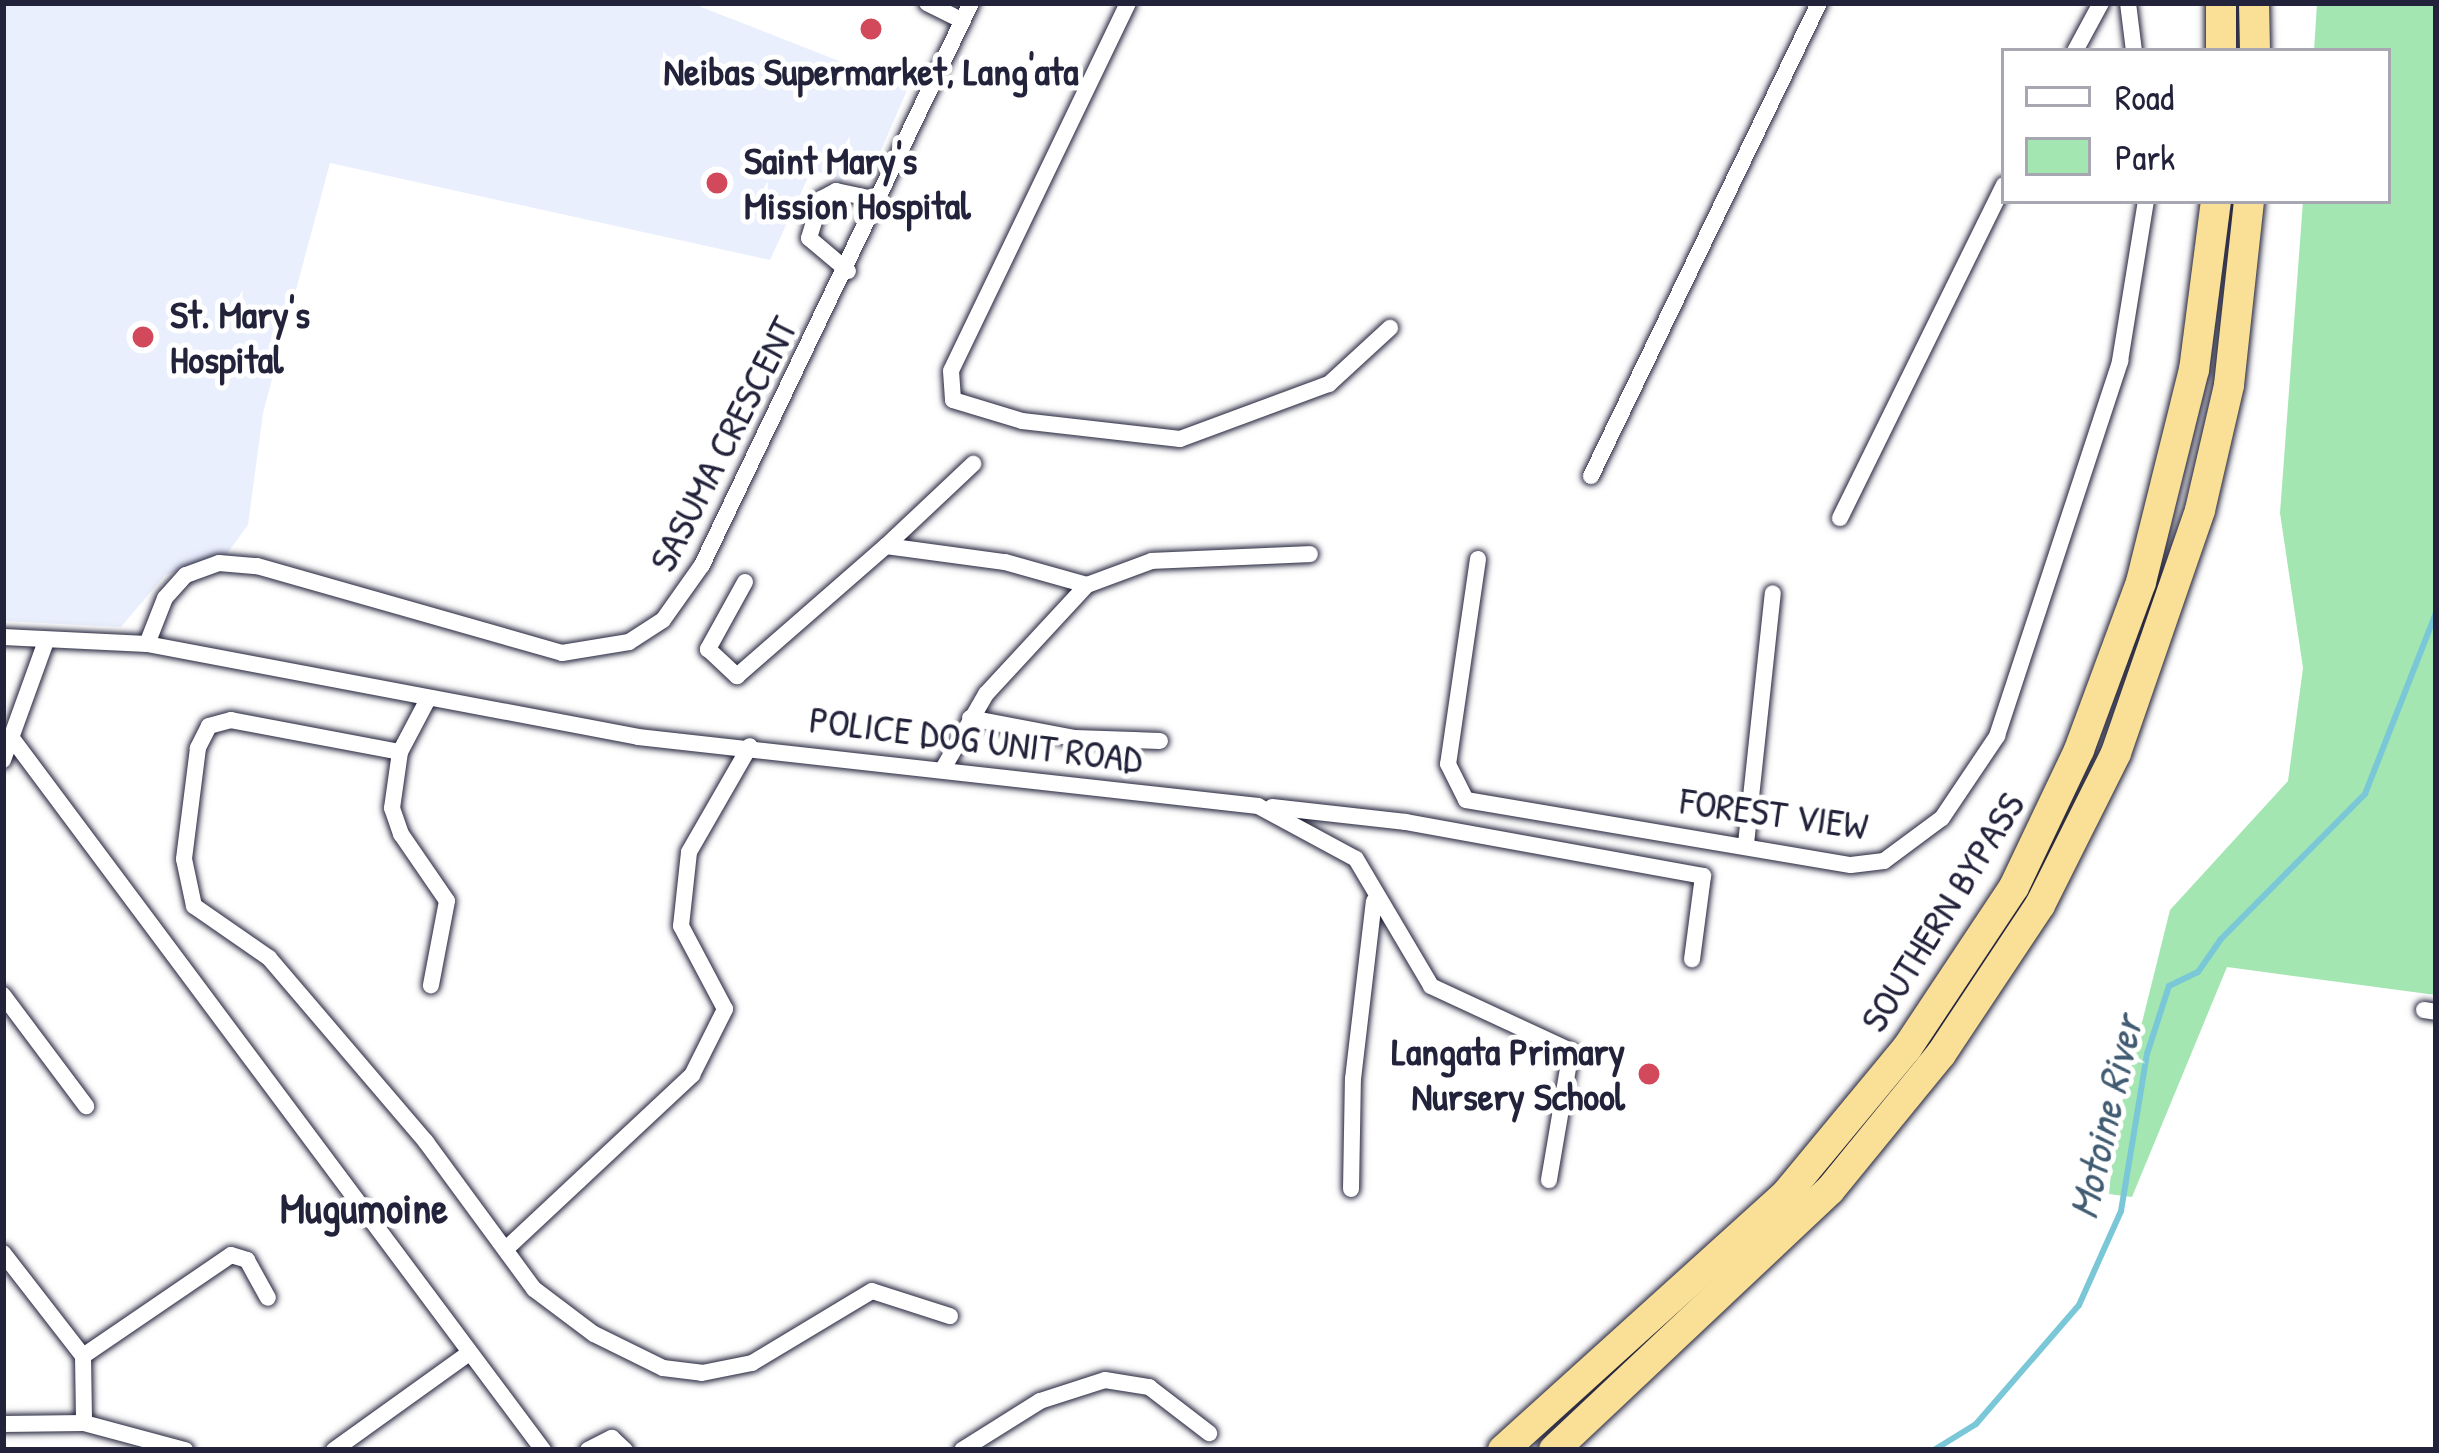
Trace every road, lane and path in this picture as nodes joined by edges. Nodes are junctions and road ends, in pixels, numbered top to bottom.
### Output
1 (927, 3) edge
2 (971, 3) edge
3 (1128, 3) edge
4 (1819, 3) edge
5 (2101, 3) edge
6 (2128, 3) edge
7 (2221, 3) edge
8 (2254, 3) edge
9 (963, 21) junction
10 (2077, 48) edge
11 (2134, 48) edge
12 (2221, 48) edge
13 (2255, 48) edge
14 (2001, 191) edge
15 (878, 200) junction
16 (2146, 204) edge
17 (2216, 204) edge
18 (2249, 204) edge
19 (848, 271) junction
20 (1390, 328) dead end
21 (973, 464) dead end
22 (1591, 476) dead end
23 (1840, 518) dead end
24 (886, 546) junction
25 (1310, 554) dead end
26 (1478, 559) dead end
27 (746, 582) dead end
28 (1087, 584) junction
29 (1773, 593) dead end
30 (3, 637) edge
31 (46, 641) junction
32 (147, 644) junction
33 (428, 699) junction
34 (970, 718) junction
35 (14, 741) junction
36 (1160, 741) dead end
37 (750, 746) junction
38 (400, 752) junction
39 (3, 760) edge
40 (944, 767) junction
41 (1258, 806) junction
42 (1746, 844) junction
43 (1375, 894) junction
44 (1692, 958) dead end
45 (430, 985) dead end
46 (3, 994) edge
47 (86, 1106) dead end
48 (1549, 1180) dead end
49 (1352, 1189) dead end
50 (506, 1249) junction
51 (3, 1253) edge
52 (268, 1298) dead end
53 (950, 1316) dead end
54 (469, 1353) junction
55 (82, 1356) junction
56 (3, 1424) edge
57 (84, 1424) junction
58 (1210, 1433) dead end
59 (185, 1450) edge
60 (334, 1450) edge
61 (542, 1450) edge
62 (588, 1450) edge
63 (625, 1450) edge
64 (962, 1450) edge
65 (1503, 1450) edge
66 (1554, 1450) edge

1 - 9 street
2 - 9 street, SASUMA CRESCENT
3 - 20 street
4 - 22 street
5 - 10 street
6 - 11 street
7 - 12 highway
8 - 13 highway
9 - 15 street, SASUMA CRESCENT
14 - 23 street
15 - 19 street, SASUMA CRESCENT
15 - 19 street
16 - 42 street, FOREST VIEW
17 - 65 highway, SOUTHERN BYPASS
18 - 66 highway, SOUTHERN BYPASS
19 - 32 street, SASUMA CRESCENT
21 - 24 street
24 - 27 street
24 - 28 street
25 - 28 street
26 - 42 street, FOREST VIEW
28 - 34 street
29 - 42 street
30 - 31 street
31 - 32 street
31 - 35 street
32 - 33 street, POLICE DOG UNIT ROAD
33 - 37 street, POLICE DOG UNIT ROAD
33 - 38 street
34 - 36 street
34 - 40 street
35 - 39 street
35 - 54 street
37 - 40 street, POLICE DOG UNIT ROAD
37 - 50 street
38 - 45 street
38 - 50 street
40 - 41 street, POLICE DOG UNIT ROAD
41 - 43 street, POLICE DOG UNIT ROAD
41 - 44 street
43 - 48 street, POLICE DOG UNIT ROAD
43 - 49 street
46 - 47 street
50 - 53 street
51 - 55 street
52 - 55 street
54 - 60 street
54 - 61 street
55 - 57 street
56 - 57 street
57 - 59 street
58 - 64 street
62 - 63 street

